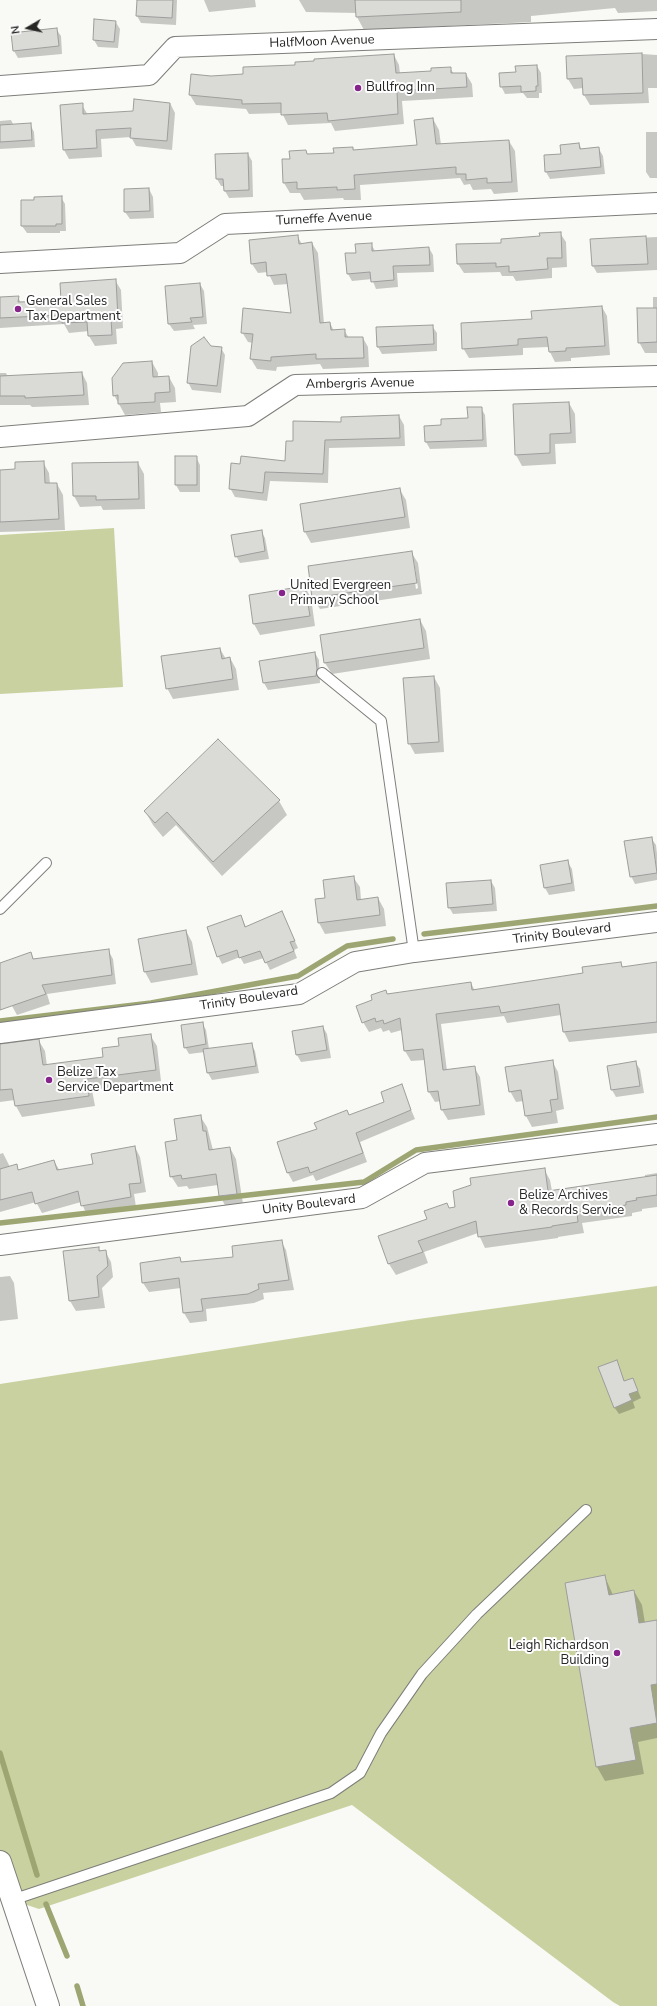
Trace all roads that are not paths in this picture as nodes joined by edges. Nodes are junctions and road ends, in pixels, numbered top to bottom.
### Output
1 (657, 29) edge
2 (0, 86) edge
3 (657, 203) edge
4 (0, 263) edge
5 (657, 376) edge
6 (0, 437) edge
7 (322, 673) dead end
8 (46, 863) dead end
9 (0, 909) edge
10 (657, 922) edge
11 (414, 952) junction
12 (0, 1033) edge
13 (657, 1134) edge
14 (0, 1245) edge
15 (586, 1510) dead end
16 (0, 1862) edge
17 (12, 1900) junction
18 (48, 2006) edge

1 - 2 street, HalfMoon Avenue
3 - 4 street, Turneffe Avenue
5 - 6 street, Ambergris Avenue
7 - 11 lane
8 - 9 lane
10 - 11 street, Trinity Boulevard
11 - 12 street, Trinity Boulevard
13 - 14 street, Unity Boulevard
15 - 17 lane
16 - 17 main road
17 - 18 main road

